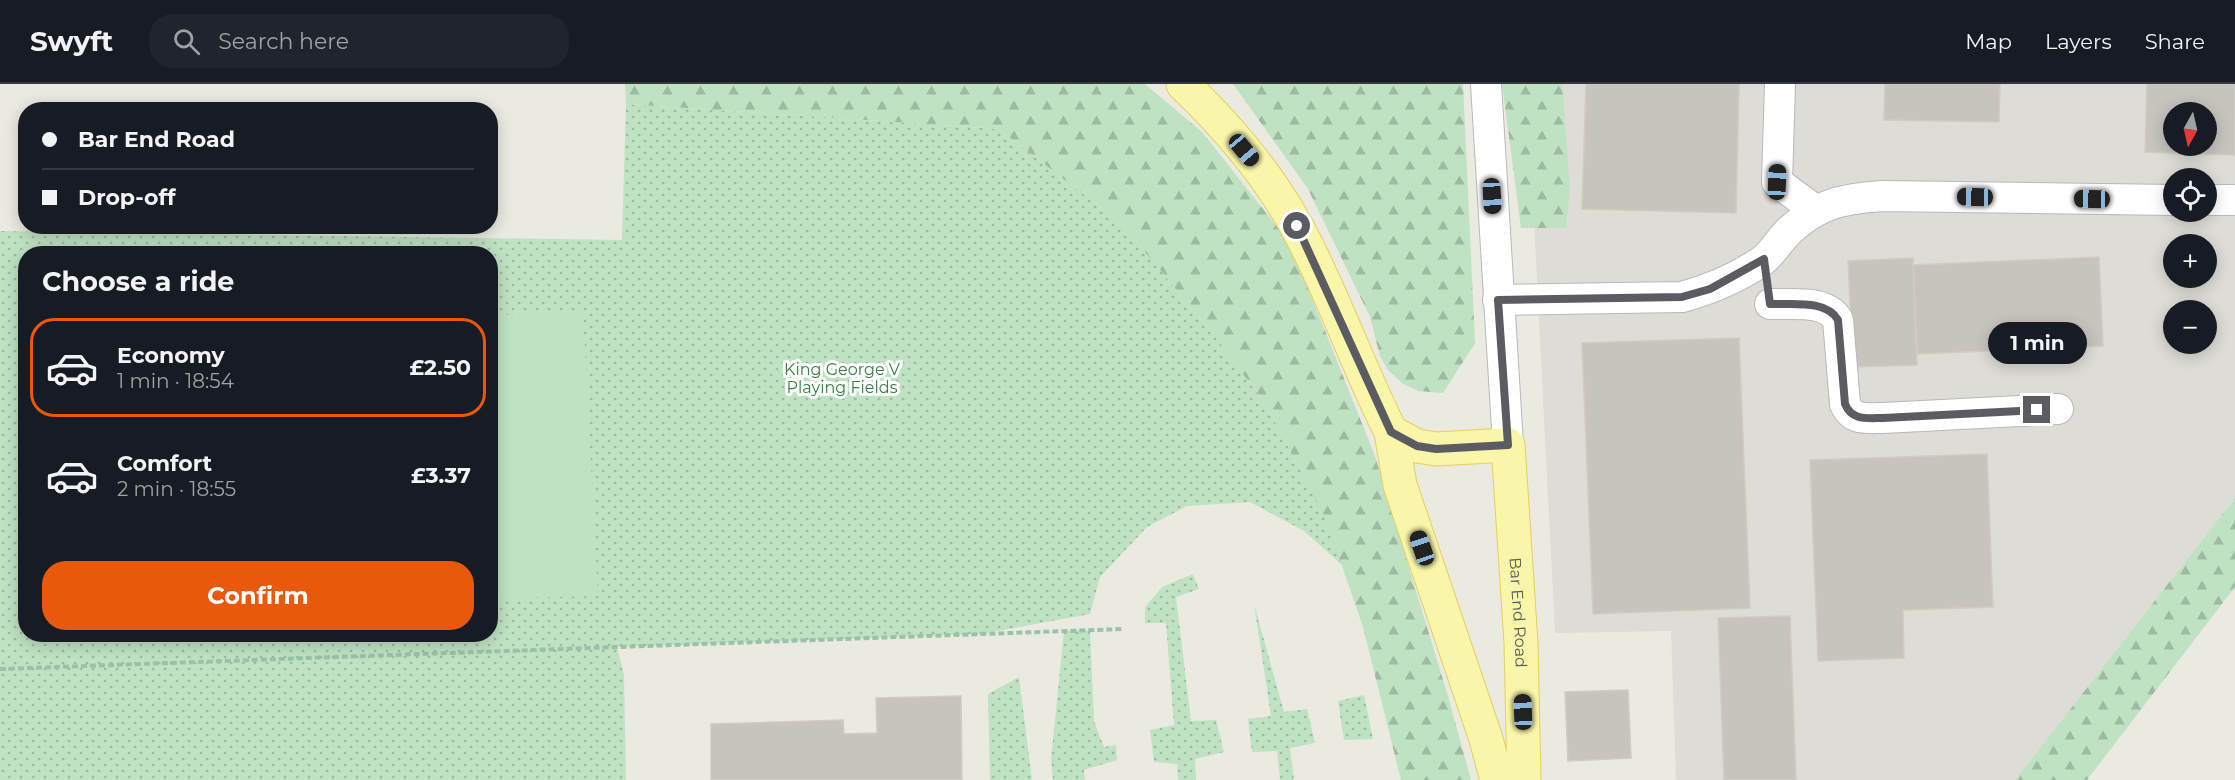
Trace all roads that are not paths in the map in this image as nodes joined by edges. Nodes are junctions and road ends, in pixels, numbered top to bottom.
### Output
1 (1183, 84) edge
2 (1486, 84) edge
3 (1780, 84) edge
4 (2163, 200) edge
5 (2217, 200) edge
6 (2235, 200) edge
7 (1815, 210) junction
8 (1764, 259) junction
9 (1498, 300) junction
10 (2058, 409) dead end
11 (1391, 432) junction
12 (1508, 445) junction
13 (1497, 780) edge
14 (1524, 780) edge

1 - 11 main road
2 - 9 street, Bar End Road
3 - 7 street
4 - 7 street
5 - 6 street
7 - 8 street
8 - 9 street
8 - 10 street
9 - 12 street, Bar End Road
11 - 12 main road
11 - 13 main road
12 - 14 main road, Bar End Road

